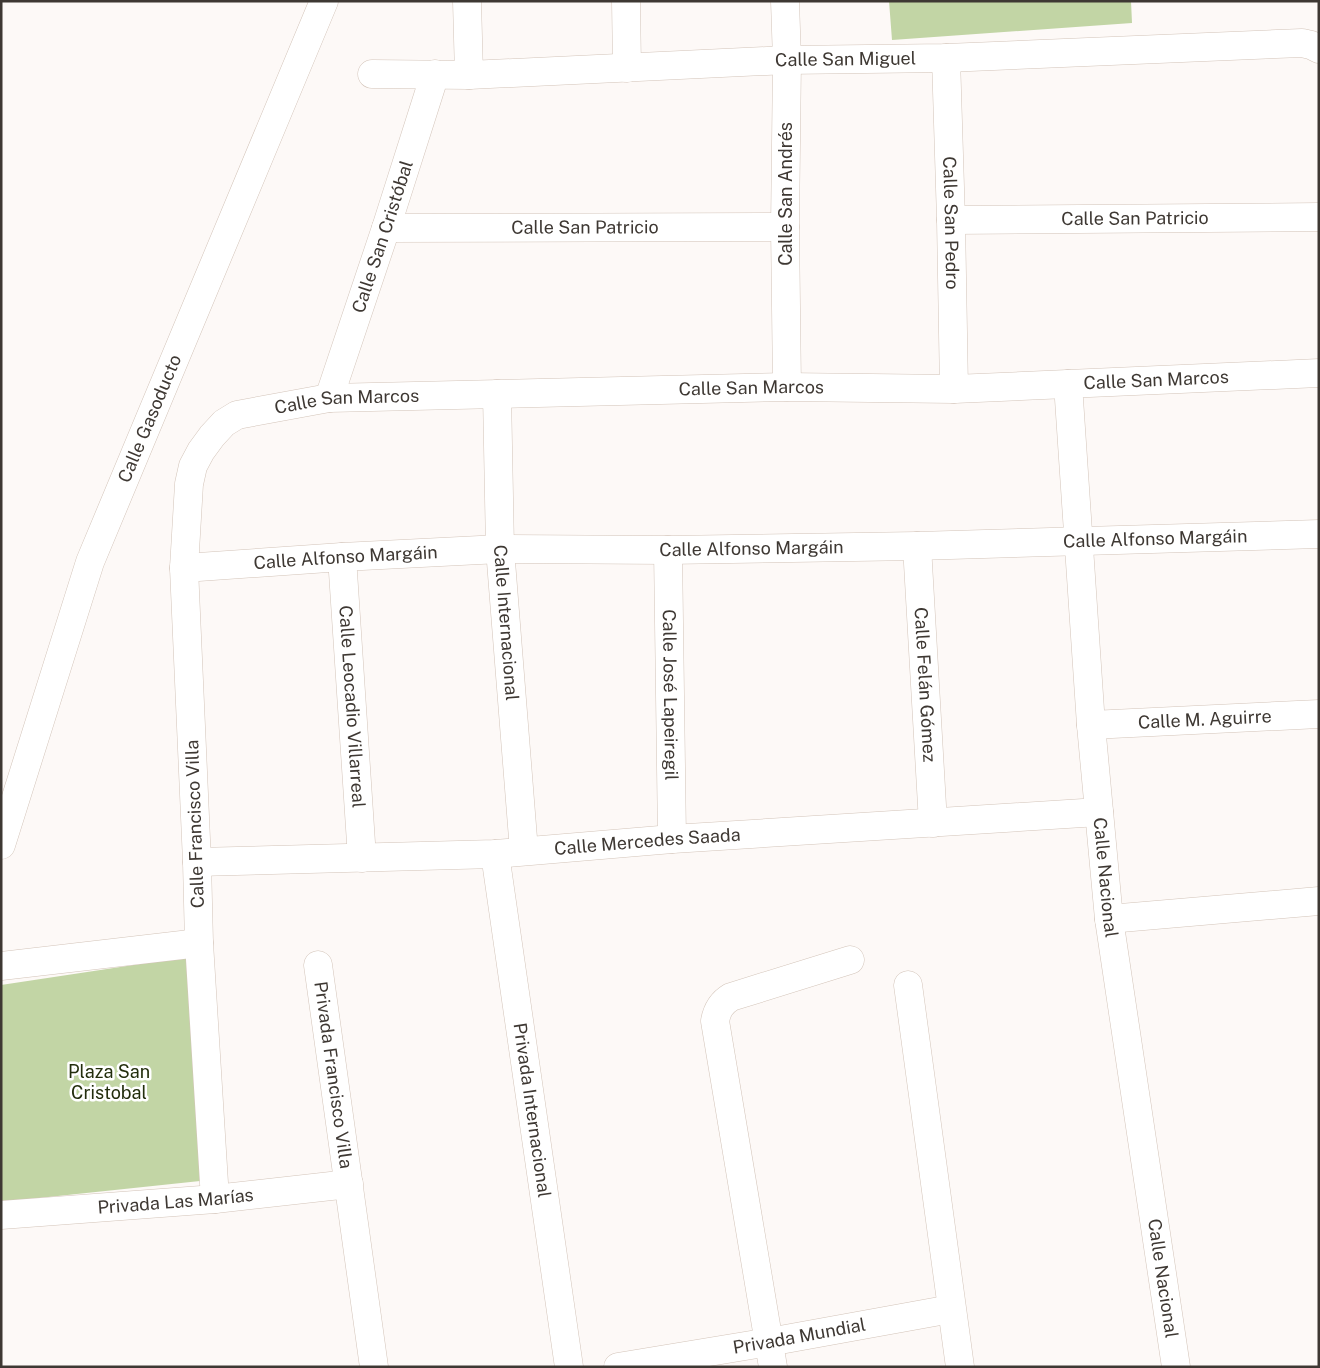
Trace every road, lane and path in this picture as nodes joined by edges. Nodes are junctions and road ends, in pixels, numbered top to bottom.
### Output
1 (324, 1) edge
2 (467, 1) edge
3 (626, 1) edge
4 (785, 1) edge
5 (1319, 49) edge
6 (946, 58) junction
7 (787, 60) junction
8 (626, 68) junction
9 (372, 74) dead end
10 (435, 74) junction
11 (469, 75) junction
12 (1319, 217) edge
13 (951, 220) junction
14 (785, 226) junction
15 (386, 228) junction
16 (1319, 373) edge
17 (1068, 384) junction
18 (787, 387) junction
19 (954, 389) junction
20 (497, 394) junction
21 (329, 398) junction
22 (201, 451) joint
23 (1319, 534) edge
24 (1078, 540) junction
25 (917, 546) junction
26 (500, 549) junction
27 (668, 550) junction
28 (342, 557) junction
29 (184, 568) junction
30 (1319, 714) edge
31 (1091, 725) junction
32 (1099, 812) junction
33 (933, 823) junction
34 (672, 839) junction
35 (1, 844) edge
36 (524, 851) junction
37 (495, 854) junction
38 (362, 858) junction
39 (198, 862) junction
40 (1319, 901) edge
41 (1109, 919) junction
42 (200, 943) junction
43 (850, 960) dead end
44 (318, 965) dead end
45 (1, 966) edge
46 (908, 985) dead end
47 (349, 1184) junction
48 (215, 1199) junction
49 (1, 1215) edge
50 (951, 1309) junction
51 (771, 1355) edge
52 (374, 1367) edge
53 (569, 1367) edge
54 (618, 1367) edge
55 (960, 1367) edge
56 (1176, 1367) edge

1 - 35 street, Calle Gasoducto
2 - 11 street
3 - 8 street
4 - 7 street, Calle San Andrés
5 - 6 street, Calle San Miguel
6 - 7 street, Calle San Miguel
6 - 13 street, Calle San Pedro
7 - 8 street, Calle San Miguel
7 - 14 street, Calle San Andrés
8 - 11 street, Calle San Miguel
9 - 10 street, Calle San Miguel
10 - 11 street, Calle San Miguel
10 - 15 street, Calle San Cristóbal
12 - 13 street, Calle San Patricio
13 - 19 street, Calle San Pedro
14 - 15 street, Calle San Patricio
14 - 18 street, Calle San Andrés
15 - 21 street, Calle San Cristóbal
16 - 17 street, Calle San Marcos
17 - 19 street, Calle San Marcos
17 - 24 street, Calle Nacional
18 - 19 street, Calle San Marcos
18 - 20 street, Calle San Marcos
20 - 21 street, Calle San Marcos
20 - 26 street, Calle Internacional
21 - 22 street, Calle San Marcos
22 - 29 street, Calle Francisco Villa
23 - 24 street, Calle Alfonso Margáin
24 - 25 street, Calle Alfonso Margáin
24 - 31 street, Calle Nacional
25 - 27 street, Calle Alfonso Margáin
25 - 33 street, Calle Felán Gómez
26 - 27 street, Calle Alfonso Margáin
26 - 28 street, Calle Alfonso Margáin
26 - 36 street, Calle Internacional
27 - 34 street, Calle José Lapeiregil
28 - 29 street, Calle Alfonso Margáin
28 - 38 street, Calle Leocadio Villarreal
29 - 39 street, Calle Francisco Villa
30 - 31 street, Calle M. Aguirre
31 - 32 street, Calle Nacional
32 - 33 street, Calle Mercedes Saada
32 - 41 street, Calle Nacional
33 - 34 street, Calle Mercedes Saada
34 - 36 street, Calle Mercedes Saada
36 - 37 street, Calle Mercedes Saada
37 - 38 street, Calle Mercedes Saada
37 - 53 street, Privada Internacional
38 - 39 street, Calle Mercedes Saada
39 - 42 street, Calle Francisco Villa
40 - 41 street
41 - 56 street, Calle Nacional
42 - 45 street
42 - 48 street, Calle Francisco Villa
43 - 51 street
44 - 47 street, Privada Francisco Villa
46 - 50 street
47 - 48 street, Privada Las Marías
47 - 52 street
48 - 49 street, Privada Las Marías
50 - 51 street, Privada Mundial
50 - 55 street
51 - 54 street, Privada Mundial

